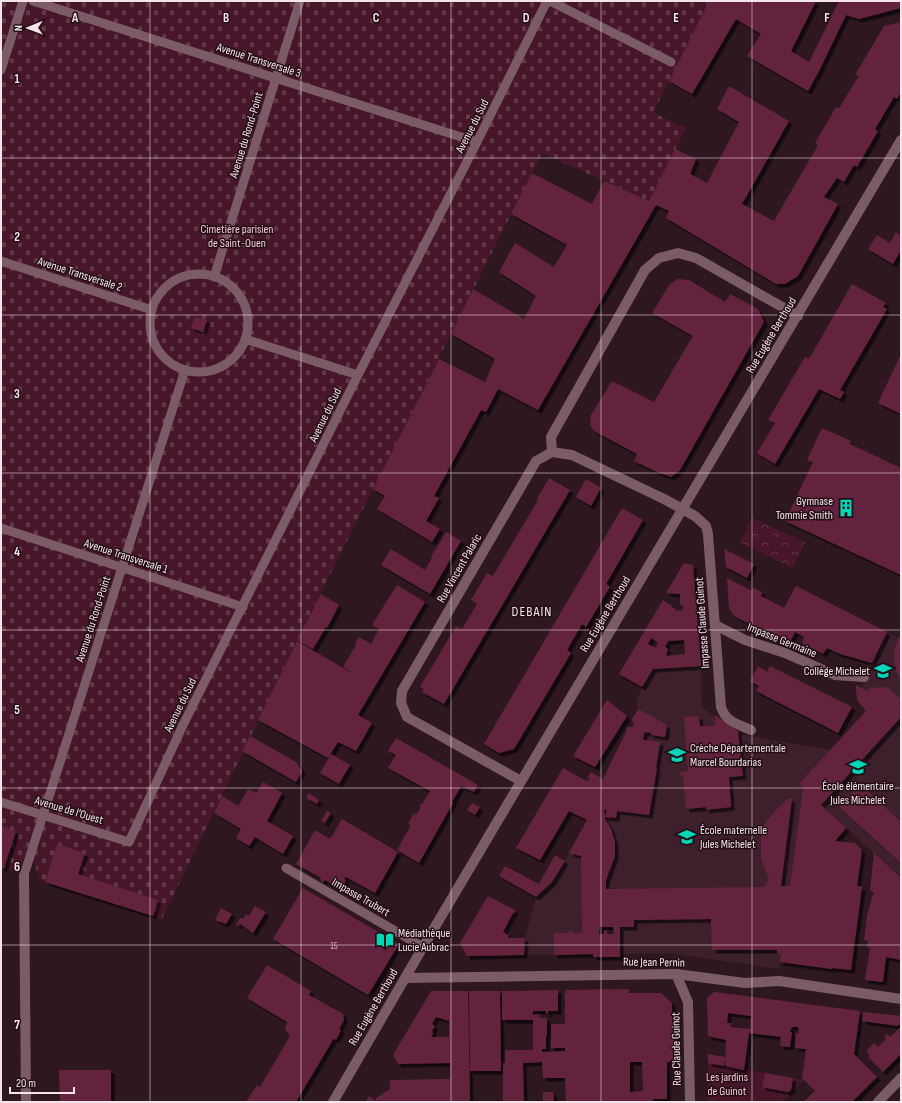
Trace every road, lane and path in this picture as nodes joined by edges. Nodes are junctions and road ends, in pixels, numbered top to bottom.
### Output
1 (23, 1) edge
2 (33, 1) edge
3 (300, 1) edge
4 (548, 1) edge
5 (671, 62) dead end
6 (1, 70) edge
7 (276, 78) junction
8 (901, 140) edge
9 (477, 142) junction
10 (1, 261) edge
11 (214, 277) junction
12 (152, 310) junction
13 (798, 316) junction
14 (245, 339) junction
15 (185, 370) junction
16 (358, 375) junction
17 (552, 452) junction
18 (682, 509) junction
19 (1, 528) edge
20 (122, 568) junction
21 (243, 607) junction
22 (715, 625) junction
23 (864, 677) dead end
24 (751, 730) dead end
25 (521, 781) junction
26 (1, 802) edge
27 (43, 814) junction
28 (129, 842) joint
29 (286, 868) dead end
30 (24, 875) joint
31 (423, 947) junction
32 (676, 974) junction
33 (405, 978) junction
34 (901, 999) edge
35 (901, 1078) edge
36 (26, 1102) edge
37 (333, 1102) edge
38 (690, 1102) edge
39 (878, 1102) edge

1 - 6 lane
2 - 7 lane, Avenue Transversale 3
3 - 7 lane, Avenue du Rond-Point
4 - 5 lane
4 - 9 lane, Avenue du Sud
7 - 9 lane, Avenue Transversale 3
7 - 11 lane, Avenue du Rond-Point
8 - 13 street, Rue Eugène Berthoud
9 - 16 lane, Avenue du Sud
10 - 12 lane, Avenue Transversale 2
11 - 12 lane
11 - 14 lane
12 - 15 lane
13 - 17 street
13 - 18 street, Rue Eugène Berthoud
14 - 15 lane
14 - 16 lane
15 - 20 lane, Avenue du Rond-Point
16 - 21 lane, Avenue du Sud
17 - 18 street
17 - 25 street, Rue Vincent Palaric
18 - 22 street, Impasse Claude Guinot
18 - 25 street, Rue Eugène Berthoud
19 - 20 lane, Avenue Transversale 1
20 - 21 lane, Avenue Transversale 1
20 - 27 lane, Avenue du Rond-Point
21 - 28 lane, Avenue du Sud
22 - 23 street, Impasse Germaine
22 - 24 street, Impasse Claude Guinot
25 - 31 street, Rue Eugène Berthoud
26 - 27 lane, Avenue de l'Ouest
27 - 28 lane, Avenue de l'Ouest
27 - 30 lane, Avenue du Rond-Point
29 - 31 lane, Impasse Trubert
30 - 36 street
31 - 33 street, Rue Eugène Berthoud
32 - 33 street, Rue Jean Pernin
32 - 34 street, Rue Jean Pernin
32 - 38 street, Rue Claude Guinot
33 - 37 street, Rue Eugène Berthoud
35 - 39 street

